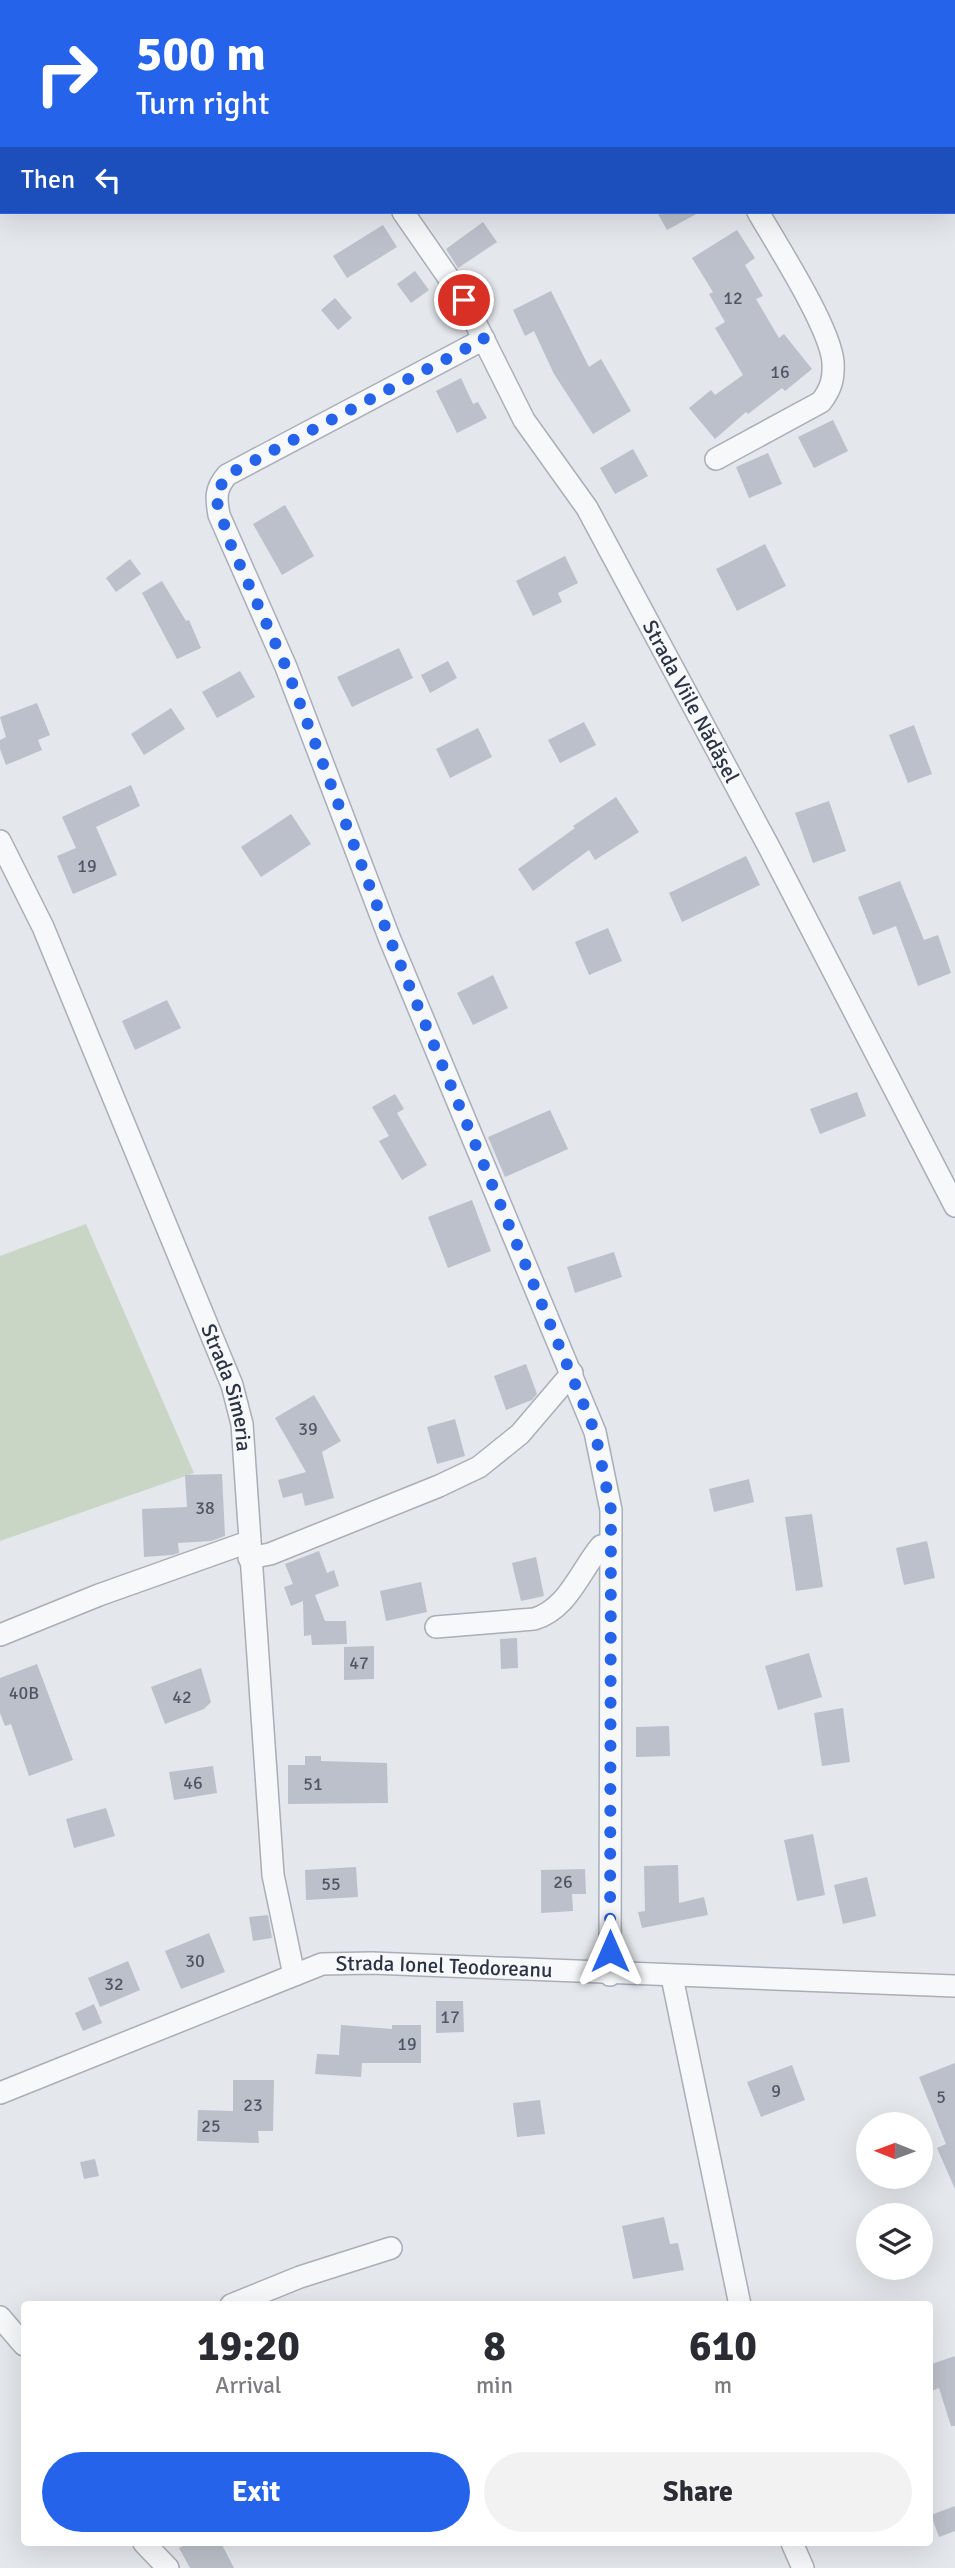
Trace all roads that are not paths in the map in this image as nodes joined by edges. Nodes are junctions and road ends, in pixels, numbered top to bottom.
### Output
1 (404, 214) edge
2 (759, 214) edge
3 (484, 339) junction
4 (716, 459) dead end
5 (2, 849) edge
6 (955, 1206) edge
7 (572, 1373) junction
8 (610, 1545) junction
9 (249, 1550) junction
10 (436, 1627) dead end
11 (0, 1635) edge
12 (294, 1975) junction
13 (610, 1975) junction
14 (672, 1977) junction
15 (955, 1986) edge
16 (0, 2093) edge
17 (391, 2248) dead end
18 (240, 2301) edge
19 (739, 2301) edge
20 (0, 2317) edge
21 (21, 2342) edge
22 (147, 2546) edge
23 (793, 2546) edge
24 (168, 2568) edge
25 (803, 2568) edge

1 - 3 street, Strada Viile Nădășel
2 - 4 street
3 - 6 street, Strada Viile Nădășel
3 - 7 street
5 - 9 street, Strada Simeria
7 - 8 street
7 - 9 street
8 - 10 street
8 - 13 street
9 - 11 street
9 - 12 street, Strada Simeria
12 - 13 street, Strada Ionel Teodoreanu
12 - 16 street, Strada Ionel Teodoreanu
13 - 14 street, Strada Ionel Teodoreanu
14 - 15 street, Strada Ionel Teodoreanu
14 - 19 street
17 - 18 street
20 - 21 street
22 - 24 street
23 - 25 street

